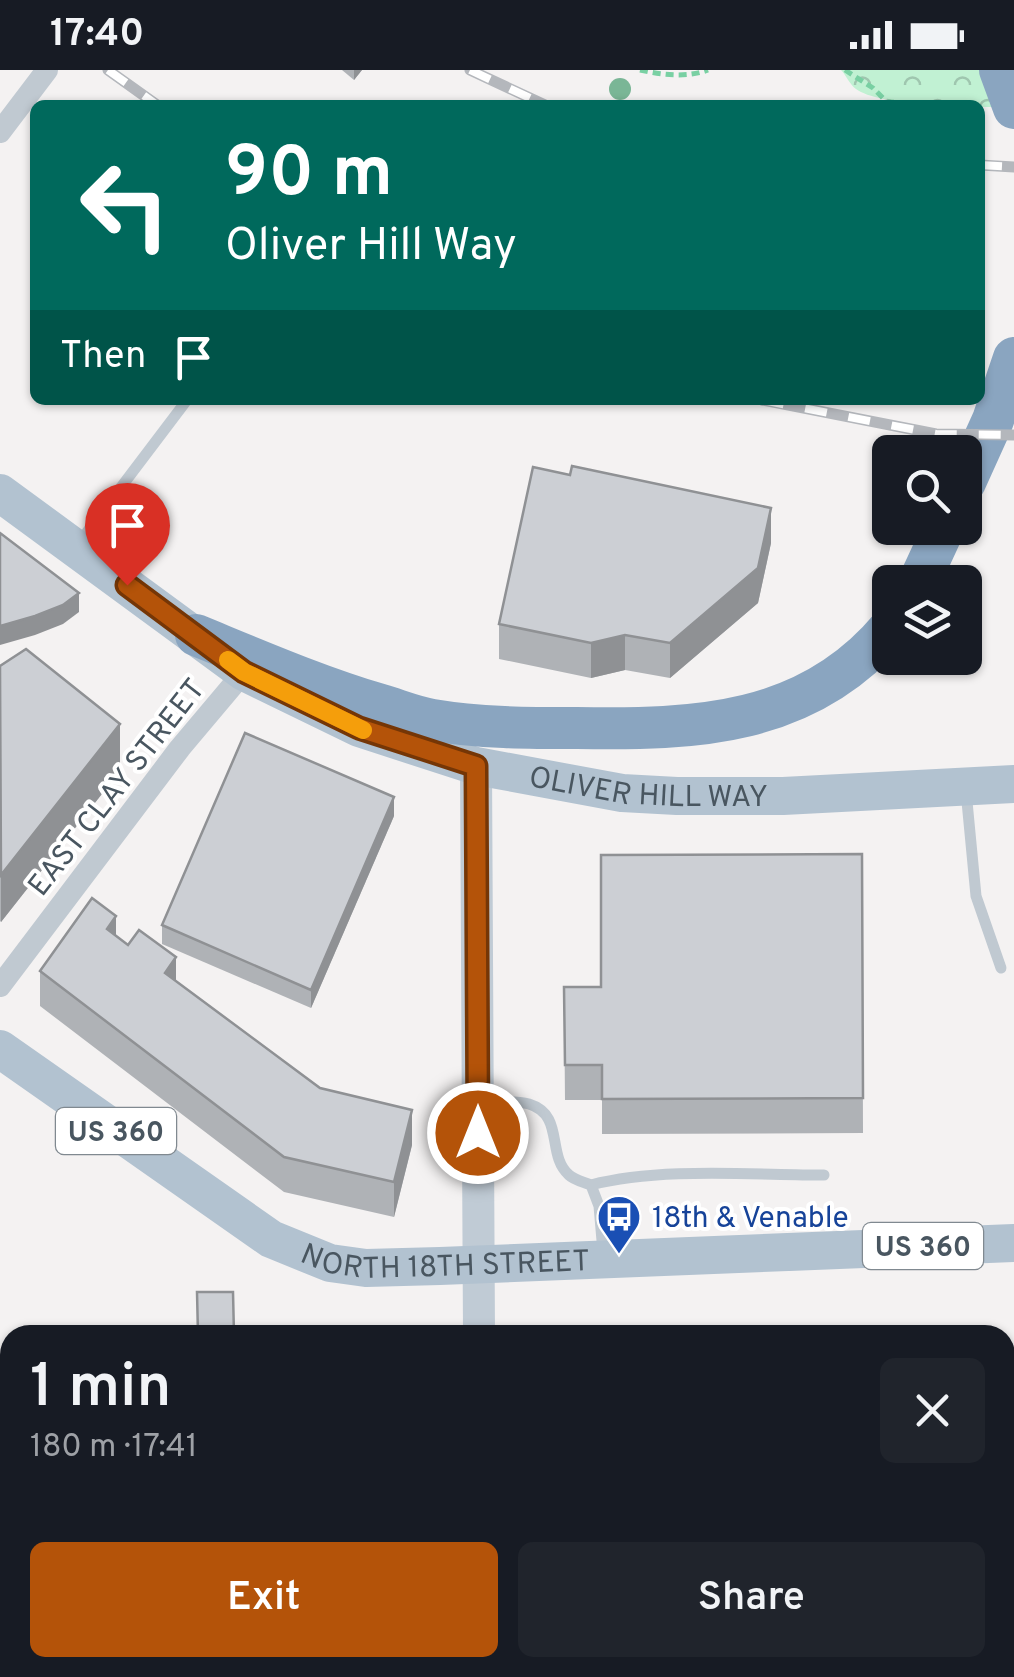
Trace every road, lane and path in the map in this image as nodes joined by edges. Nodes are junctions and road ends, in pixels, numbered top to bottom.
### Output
1 (47, 70) edge
2 (640, 70) edge
3 (708, 70) edge
4 (845, 70) edge
5 (1000, 70) edge
6 (884, 100) edge
7 (1014, 108) edge
8 (0, 132) edge
9 (1014, 358) edge
10 (183, 405) edge
11 (982, 444) edge
12 (0, 493) edge
13 (76, 548) junction
14 (196, 635) junction
15 (872, 650) edge
16 (244, 672) junction
17 (476, 766) junction
18 (1014, 784) edge
19 (966, 787) junction
20 (1002, 968) dead end
21 (0, 986) edge
22 (0, 1049) edge
23 (478, 1102) junction
24 (824, 1175) dead end
25 (590, 1185) junction
26 (1014, 1244) edge
27 (604, 1260) junction
28 (478, 1265) junction
29 (478, 1325) edge

1 - 8 street
2 - 3 path
4 - 6 path
5 - 7 highway
9 - 11 highway
10 - 13 lane
12 - 13 main road, OLIVER HILL WAY
13 - 14 main road, OLIVER HILL WAY
14 - 15 highway
14 - 16 main road, OLIVER HILL WAY
16 - 17 main road, OLIVER HILL WAY
16 - 21 street, EAST CLAY STREET
17 - 19 main road, OLIVER HILL WAY
17 - 23 main road
18 - 19 main road, OLIVER HILL WAY
19 - 20 lane
22 - 28 main road, NORTH 18TH STREET / US 360
23 - 25 lane
23 - 28 main road
24 - 25 lane
25 - 27 lane
26 - 27 main road, NORTH 18TH STREET / US 360
27 - 28 main road, NORTH 18TH STREET / US 360
28 - 29 main road

